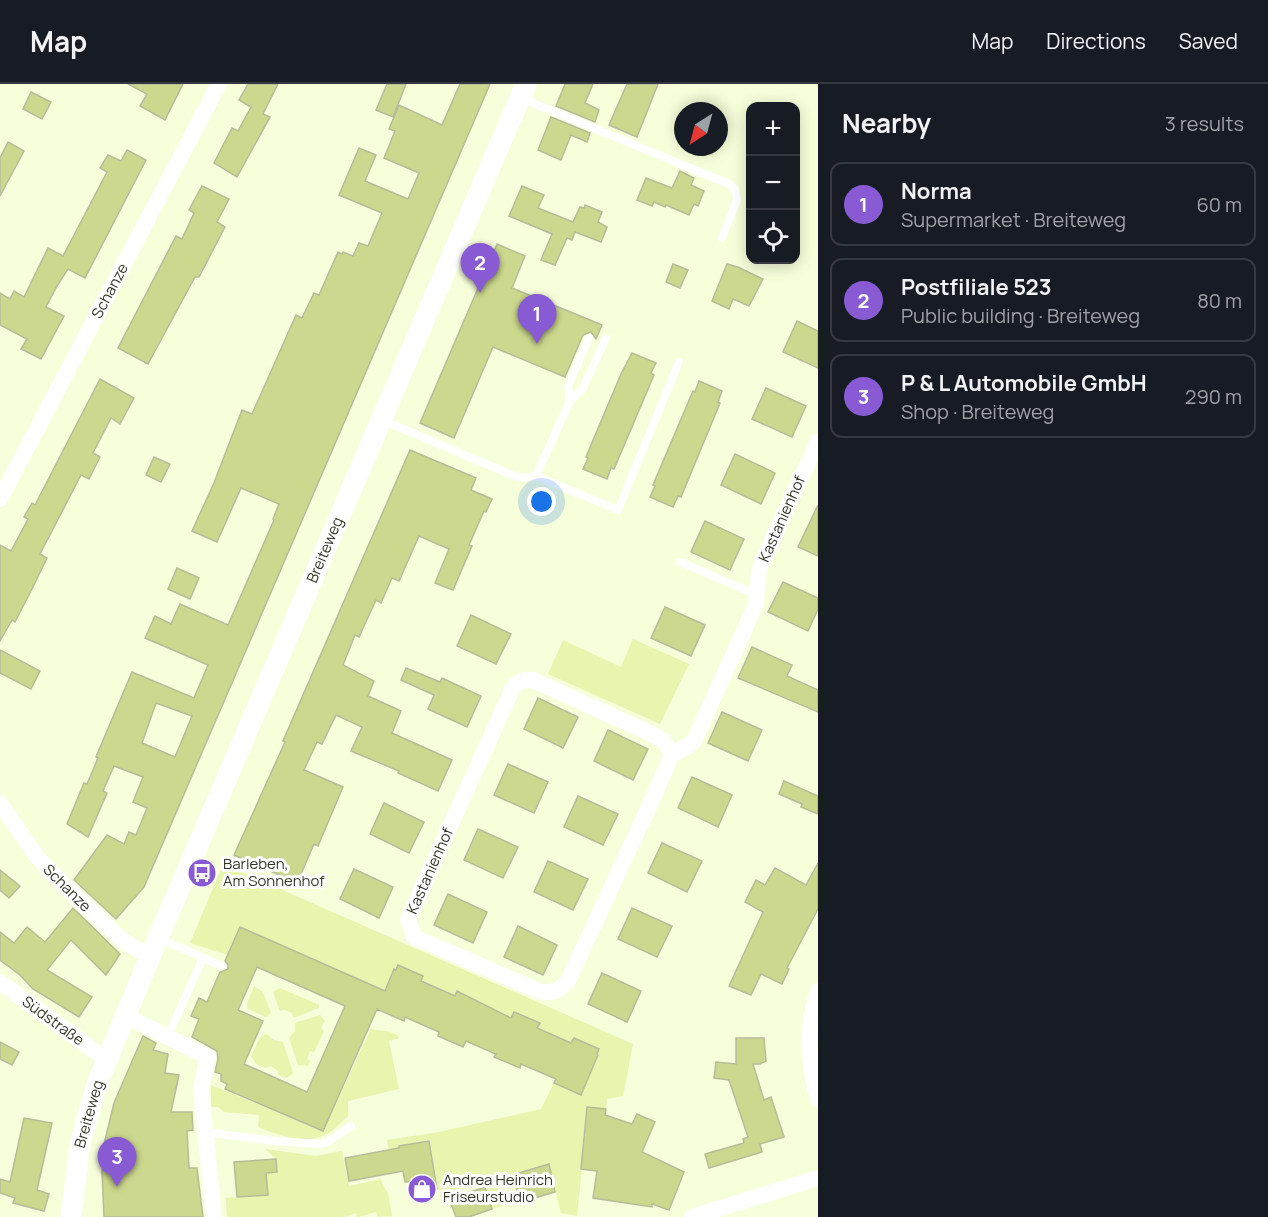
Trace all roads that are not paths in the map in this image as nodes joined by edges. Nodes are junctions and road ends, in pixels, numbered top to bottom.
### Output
1 (219, 84) edge
2 (523, 91) edge
3 (722, 238) dead end
4 (589, 338) dead end
5 (606, 338) dead end
6 (679, 363) dead end
7 (570, 401) junction
8 (381, 420) junction
9 (818, 441) edge
10 (536, 476) junction
11 (0, 499) edge
12 (680, 562) dead end
13 (758, 595) junction
14 (672, 754) junction
15 (0, 803) edge
16 (154, 947) junction
17 (203, 958) junction
18 (222, 966) dead end
19 (0, 982) edge
20 (818, 991) edge
21 (124, 1015) junction
22 (168, 1036) junction
23 (106, 1060) junction
24 (818, 1099) edge
25 (351, 1126) dead end
26 (206, 1132) junction
27 (818, 1178) edge
28 (71, 1217) edge
29 (214, 1217) edge
30 (692, 1217) edge

1 - 11 street, Schanze
2 - 3 lane
2 - 8 street, Breiteweg
4 - 7 lane
5 - 7 lane
6 - 10 lane
7 - 10 lane
8 - 10 lane
8 - 16 street, Breiteweg
9 - 13 street, Kastanienhof
12 - 13 lane
13 - 14 street, Kastanienhof
14 - 14 street, Kastanienhof
15 - 16 street, Schanze
16 - 17 lane
16 - 21 street, Breiteweg
17 - 18 lane
17 - 22 lane
19 - 23 street, Südstraße
20 - 24 street
21 - 22 street
21 - 23 street, Breiteweg
22 - 26 street
23 - 28 street, Breiteweg
25 - 26 lane
26 - 29 street
27 - 30 street

